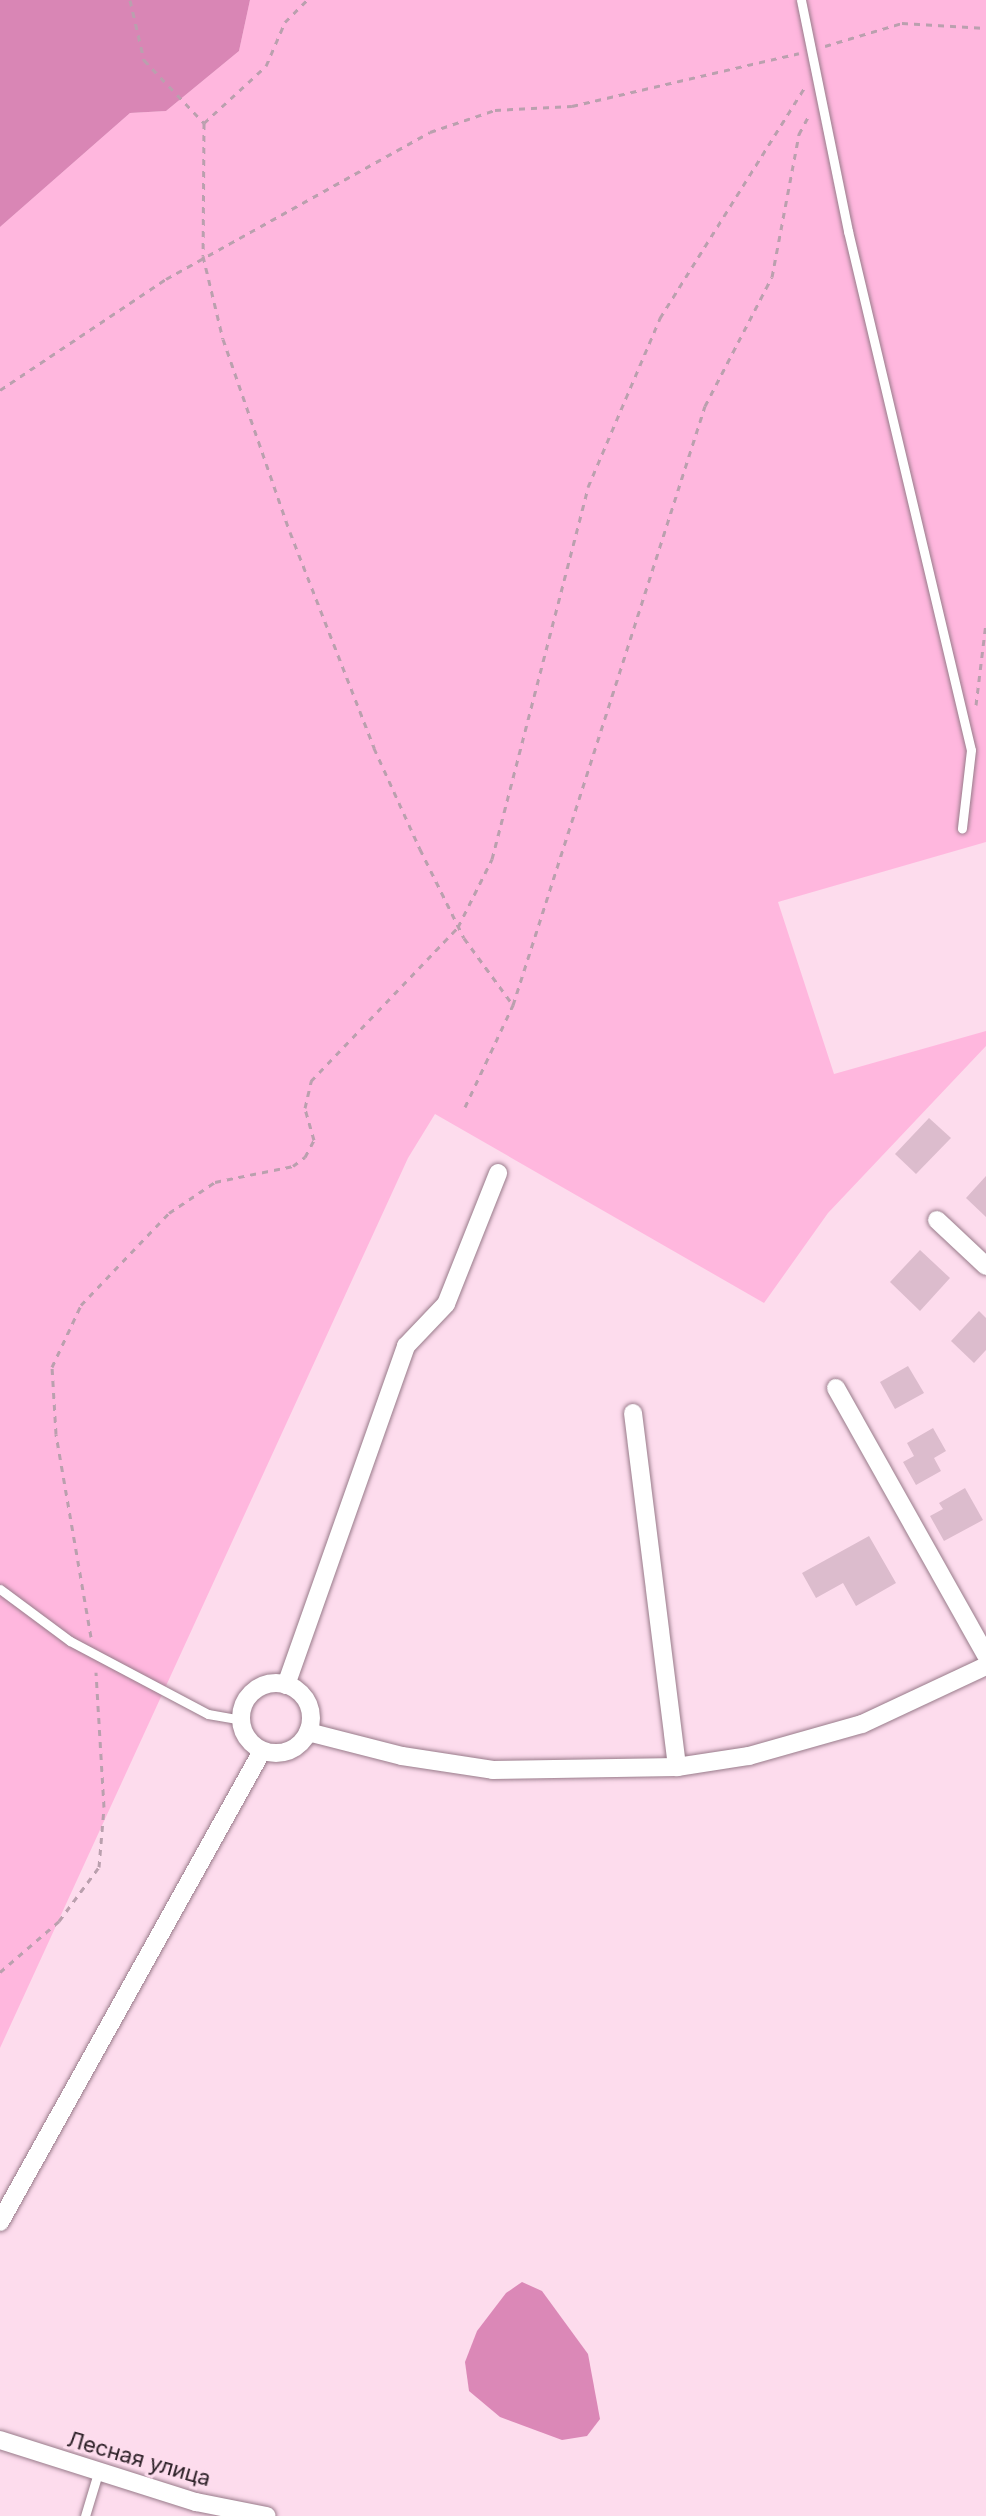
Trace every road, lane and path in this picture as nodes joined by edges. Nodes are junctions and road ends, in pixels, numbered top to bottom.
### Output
1 (130, 0) edge
2 (307, 0) edge
3 (801, 0) edge
4 (986, 28) edge
5 (810, 51) junction
6 (814, 72) junction
7 (819, 93) junction
8 (204, 123) junction
9 (203, 256) junction
10 (0, 390) edge
11 (986, 622) edge
12 (976, 708) dead end
13 (962, 828) dead end
14 (458, 927) junction
15 (513, 1005) junction
16 (465, 1107) dead end
17 (498, 1173) dead end
18 (937, 1220) dead end
19 (986, 1266) edge
20 (836, 1388) dead end
21 (633, 1413) dead end
22 (0, 1589) edge
23 (95, 1654) junction
24 (986, 1655) edge
25 (986, 1666) edge
26 (286, 1685) junction
27 (241, 1720) junction
28 (308, 1732) junction
29 (262, 1751) junction
30 (677, 1767) junction
31 (0, 1972) edge
32 (0, 2222) edge
33 (0, 2440) edge
34 (98, 2473) junction
35 (85, 2516) edge
36 (267, 2516) edge

1 - 8 path
2 - 8 path
3 - 5 lane
4 - 5 path
5 - 6 lane
5 - 9 path
6 - 7 lane
6 - 14 path
7 - 13 lane
7 - 15 path
8 - 9 path
9 - 10 path
9 - 14 path
11 - 12 path
14 - 15 path
14 - 23 path
15 - 16 path
17 - 26 street
18 - 19 street
20 - 24 street
21 - 30 street
22 - 23 lane
23 - 27 lane
23 - 31 path
25 - 30 street
26 - 27 street
26 - 28 street
27 - 29 street
28 - 29 street
28 - 30 street
29 - 32 street
33 - 34 street, Лесная улица
34 - 35 lane
34 - 36 street, Лесная улица

